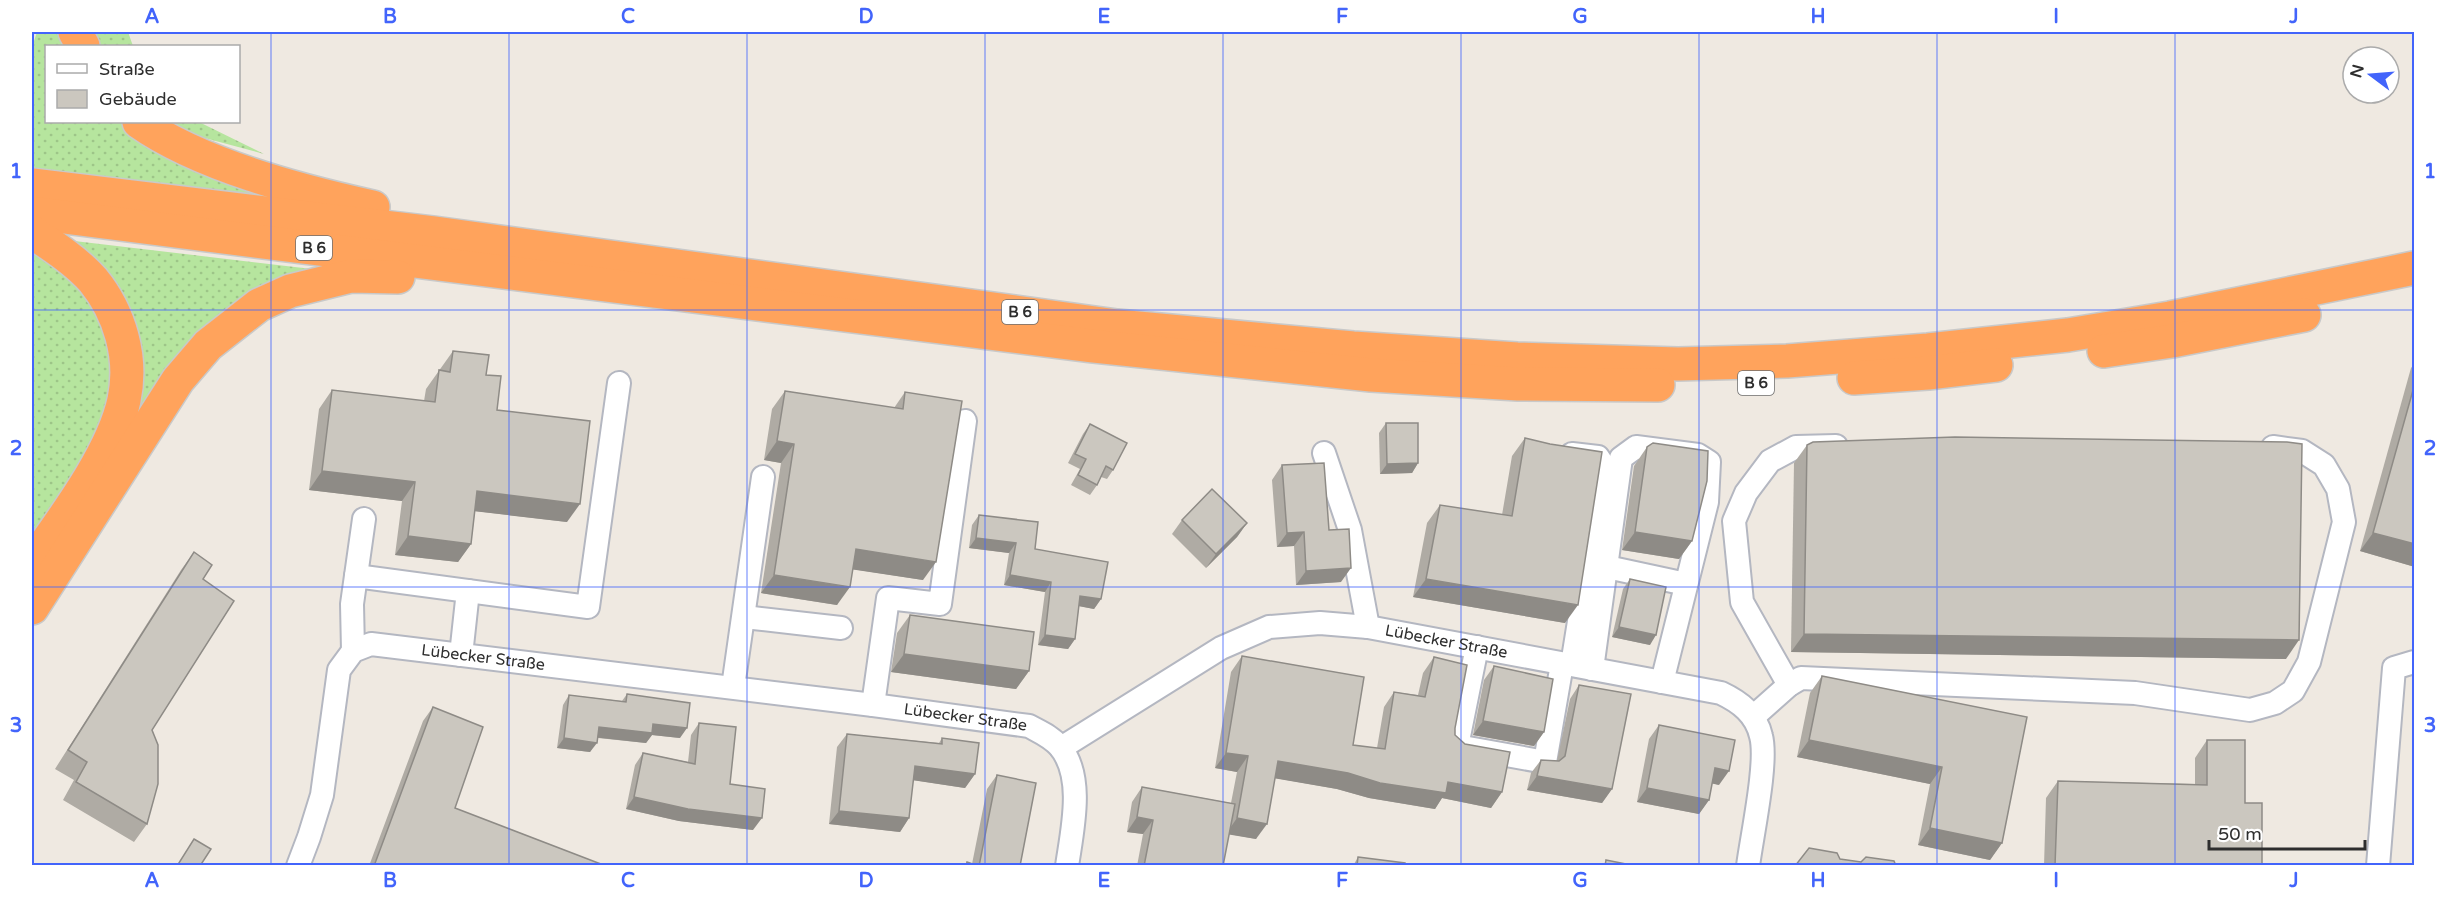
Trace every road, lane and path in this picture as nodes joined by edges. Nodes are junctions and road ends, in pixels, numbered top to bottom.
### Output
1 (141, 123) edge
2 (32, 185) edge
3 (32, 213) edge
4 (32, 232) edge
5 (434, 233) junction
6 (2415, 268) edge
7 (597, 283) junction
8 (2415, 291) edge
9 (619, 383) dead end
10 (965, 421) dead end
11 (2248, 443) edge
12 (1856, 445) edge
13 (1551, 451) edge
14 (1324, 453) dead end
15 (763, 477) dead end
16 (364, 519) dead end
17 (32, 563) edge
18 (1607, 567) junction
19 (356, 576) junction
20 (1686, 584) junction
21 (468, 591) junction
22 (32, 608) edge
23 (744, 617) junction
24 (1368, 627) junction
25 (841, 628) dead end
26 (1477, 647) junction
27 (353, 651) junction
28 (461, 655) junction
29 (2415, 662) edge
30 (1575, 666) junction
31 (1662, 682) junction
32 (1789, 685) junction
33 (734, 687) junction
34 (873, 705) junction
35 (1753, 717) junction
36 (1061, 748) junction
37 (298, 866) edge
38 (1067, 866) edge
39 (1748, 866) edge
40 (2378, 866) edge

1 - 5 highway
2 - 5 highway, B 6
3 - 7 highway, B 6
4 - 17 highway
5 - 6 highway, B 6
7 - 8 highway, B 6
7 - 22 highway
9 - 21 street
10 - 34 street
11 - 32 street
12 - 32 street
13 - 30 street
14 - 24 street
15 - 23 street
16 - 19 street
18 - 20 street
18 - 20 street
18 - 30 street
19 - 21 street
19 - 27 street
20 - 31 street
21 - 28 street
23 - 25 street
23 - 33 street
24 - 26 street, Lübecker Straße
24 - 36 street, Lübecker Straße
26 - 30 street, Lübecker Straße
26 - 30 street
27 - 28 street, Lübecker Straße
27 - 37 street
28 - 33 street, Lübecker Straße
29 - 40 street
30 - 31 street, Lübecker Straße
31 - 35 street, Lübecker Straße
32 - 35 street
33 - 34 street, Lübecker Straße
34 - 36 street, Lübecker Straße
35 - 39 street
36 - 38 street

